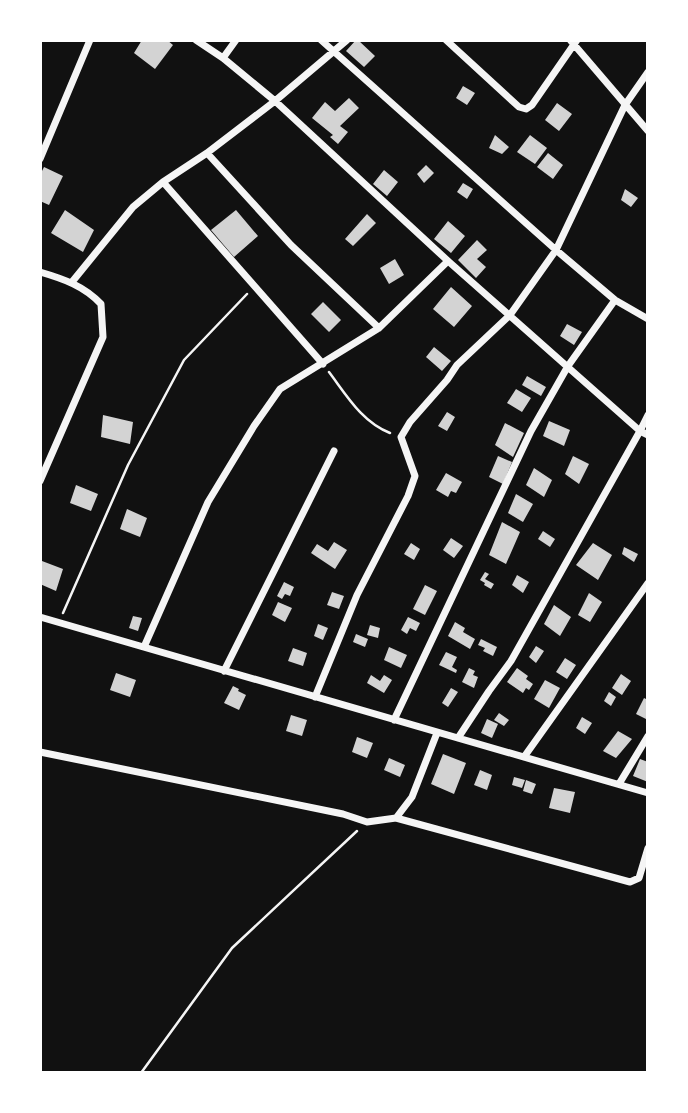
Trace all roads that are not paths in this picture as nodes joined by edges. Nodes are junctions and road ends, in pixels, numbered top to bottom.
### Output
1 (90, 40) edge
2 (196, 40) edge
3 (236, 40) edge
4 (321, 40) edge
5 (347, 40) edge
6 (446, 40) edge
7 (574, 41) edge
8 (335, 51) junction
9 (223, 58) junction
10 (648, 72) edge
11 (275, 101) junction
12 (625, 105) junction
13 (648, 131) edge
14 (207, 153) junction
15 (40, 159) edge
16 (163, 182) junction
17 (556, 250) junction
18 (448, 261) junction
19 (40, 272) edge
20 (72, 282) junction
21 (615, 300) junction
22 (510, 315) junction
23 (648, 319) edge
24 (379, 328) junction
25 (323, 364) junction
26 (568, 366) junction
27 (648, 415) edge
28 (644, 433) edge
29 (334, 451) dead end
30 (40, 481) edge
31 (648, 583) edge
32 (40, 617) edge
33 (144, 647) junction
34 (224, 671) junction
35 (315, 697) junction
36 (394, 720) junction
37 (438, 733) junction
38 (648, 736) edge
39 (458, 738) junction
40 (40, 752) edge
41 (524, 757) junction
42 (619, 784) junction
43 (648, 793) edge
44 (396, 818) junction
45 (648, 848) edge

1 - 15 street
2 - 9 street
3 - 9 street
4 - 8 street
5 - 8 street
6 - 7 street
7 - 12 street
8 - 11 street
8 - 17 street
9 - 11 street
10 - 12 street
11 - 14 street
11 - 18 street
12 - 13 street
12 - 17 street
14 - 16 street
14 - 24 street
16 - 20 street
16 - 25 street
17 - 21 street
17 - 22 street
18 - 22 street
18 - 24 street
19 - 20 street
20 - 30 street
21 - 23 street
21 - 26 street
22 - 26 street
22 - 35 street
24 - 25 street
25 - 33 street
26 - 28 street
26 - 36 street
27 - 28 street
28 - 39 street
29 - 34 street
31 - 41 street
32 - 33 street
33 - 34 street
34 - 35 street
35 - 36 street
36 - 37 street
37 - 39 street
37 - 44 street
38 - 42 street
39 - 41 street
40 - 44 street
41 - 42 street
42 - 43 street
44 - 45 street

